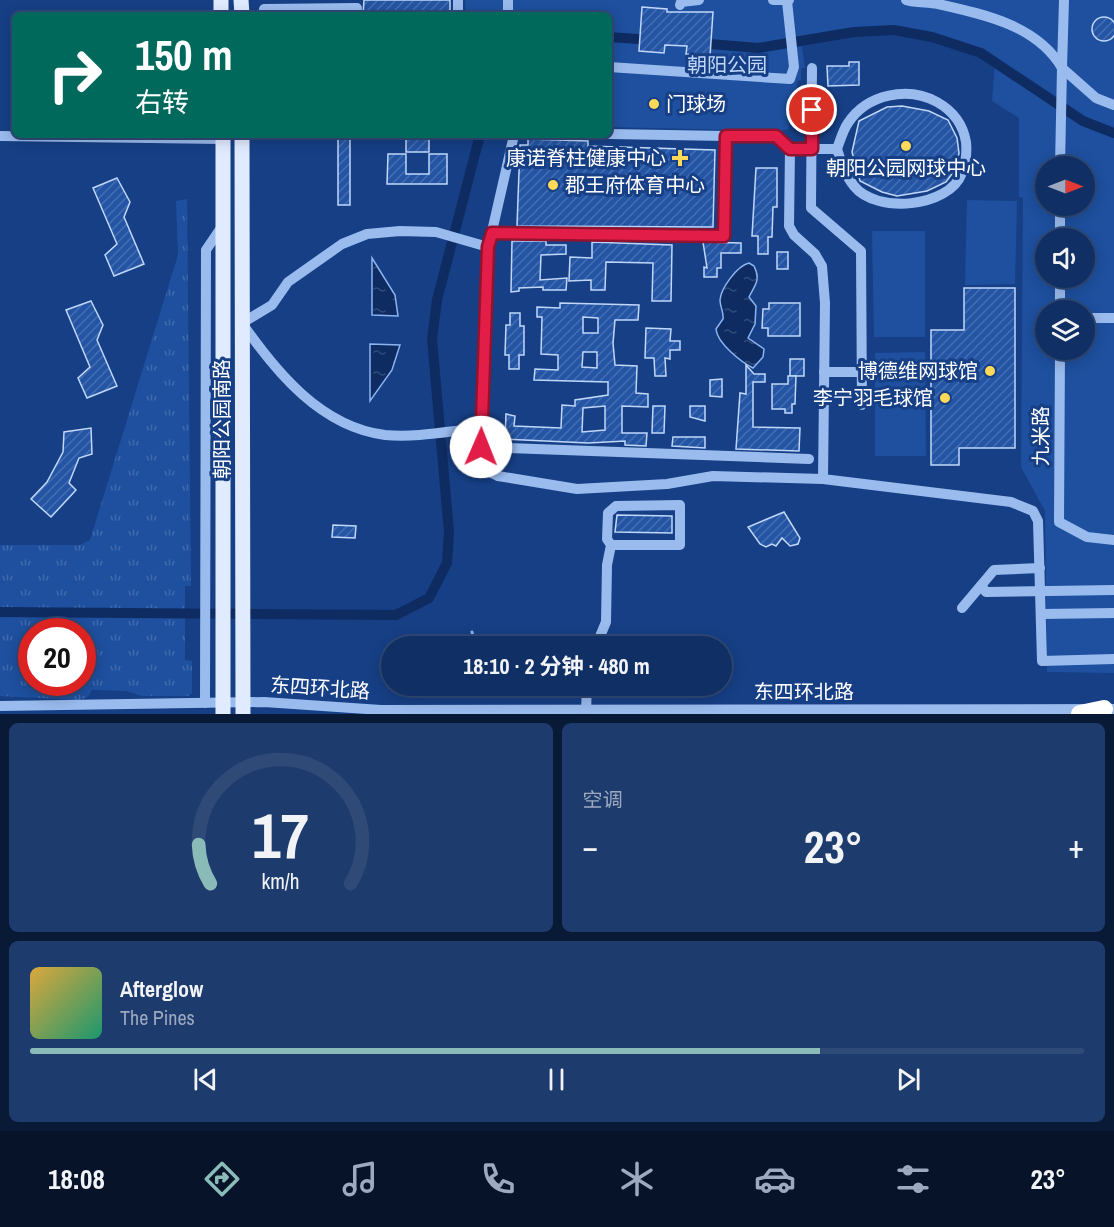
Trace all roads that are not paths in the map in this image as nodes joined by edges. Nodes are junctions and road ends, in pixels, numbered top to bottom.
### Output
1 (699, 0) edge
2 (773, 0) edge
3 (788, 0) edge
4 (906, 0) edge
5 (1064, 0) edge
6 (680, 5) dead end
7 (357, 8) edge
8 (264, 9) dead end
9 (612, 67) edge
10 (812, 68) dead end
11 (1062, 68) junction
12 (1114, 105) edge
13 (612, 134) edge
14 (726, 136) junction
15 (223, 138) edge
16 (242, 138) edge
17 (513, 138) edge
18 (790, 149) junction
19 (812, 149) junction
20 (837, 149) junction
21 (1060, 156) edge
22 (223, 225) junction
23 (492, 233) junction
24 (488, 247) junction
25 (1095, 318) edge
26 (1114, 318) edge
27 (242, 323) junction
28 (1060, 360) edge
29 (824, 372) junction
30 (862, 372) junction
31 (862, 405) dead end
32 (481, 428) junction
33 (486, 448) junction
34 (809, 459) dead end
35 (823, 479) junction
36 (1114, 540) edge
37 (611, 545) junction
38 (1040, 568) junction
39 (981, 586) junction
40 (1114, 590) edge
41 (1040, 591) junction
42 (962, 608) dead end
43 (1114, 613) edge
44 (1041, 614) junction
45 (601, 636) edge
46 (1114, 659) edge
47 (587, 696) edge
48 (282, 702) junction
49 (205, 703) junction
50 (0, 706) edge
51 (223, 708) edge
52 (243, 708) edge
53 (182, 709) edge
54 (1109, 709) edge
55 (88, 710) edge
56 (586, 711) junction
57 (381, 712) edge
58 (282, 714) edge
59 (1080, 714) edge

1 - 6 street
2 - 3 street
3 - 9 street
4 - 11 street
5 - 11 street
7 - 8 street
10 - 19 street
11 - 12 street
11 - 21 street
13 - 14 street
14 - 18 street
14 - 23 street
15 - 22 main road, 朝阳公园南路
16 - 27 main road, 朝阳公园南路
17 - 23 street
18 - 19 street
18 - 29 street
19 - 20 street
19 - 30 street
20 - 20 street
22 - 49 street, 朝阳公园南路
22 - 51 main road, 朝阳公园南路
23 - 24 street
24 - 27 street
24 - 32 street
25 - 26 street
27 - 32 street
27 - 52 main road, 朝阳公园南路
28 - 36 street, 九米路
29 - 30 street
29 - 35 street
30 - 31 street
32 - 33 street
33 - 34 street
33 - 35 street
35 - 38 street
37 - 37 street
37 - 45 street
38 - 39 street
38 - 41 street
39 - 41 street
39 - 42 street
40 - 41 street
41 - 44 street
43 - 44 street
44 - 46 street
47 - 56 street
48 - 52 street, 东四环北路
48 - 57 street, 东四环北路
48 - 58 street
49 - 51 street, 东四环北路
49 - 53 street, 东四环北路
50 - 55 street, 东四环北路
51 - 52 street, 东四环北路
53 - 55 street, 东四环北路
54 - 56 street, 东四环北路
54 - 59 highway
56 - 57 street, 东四环北路

